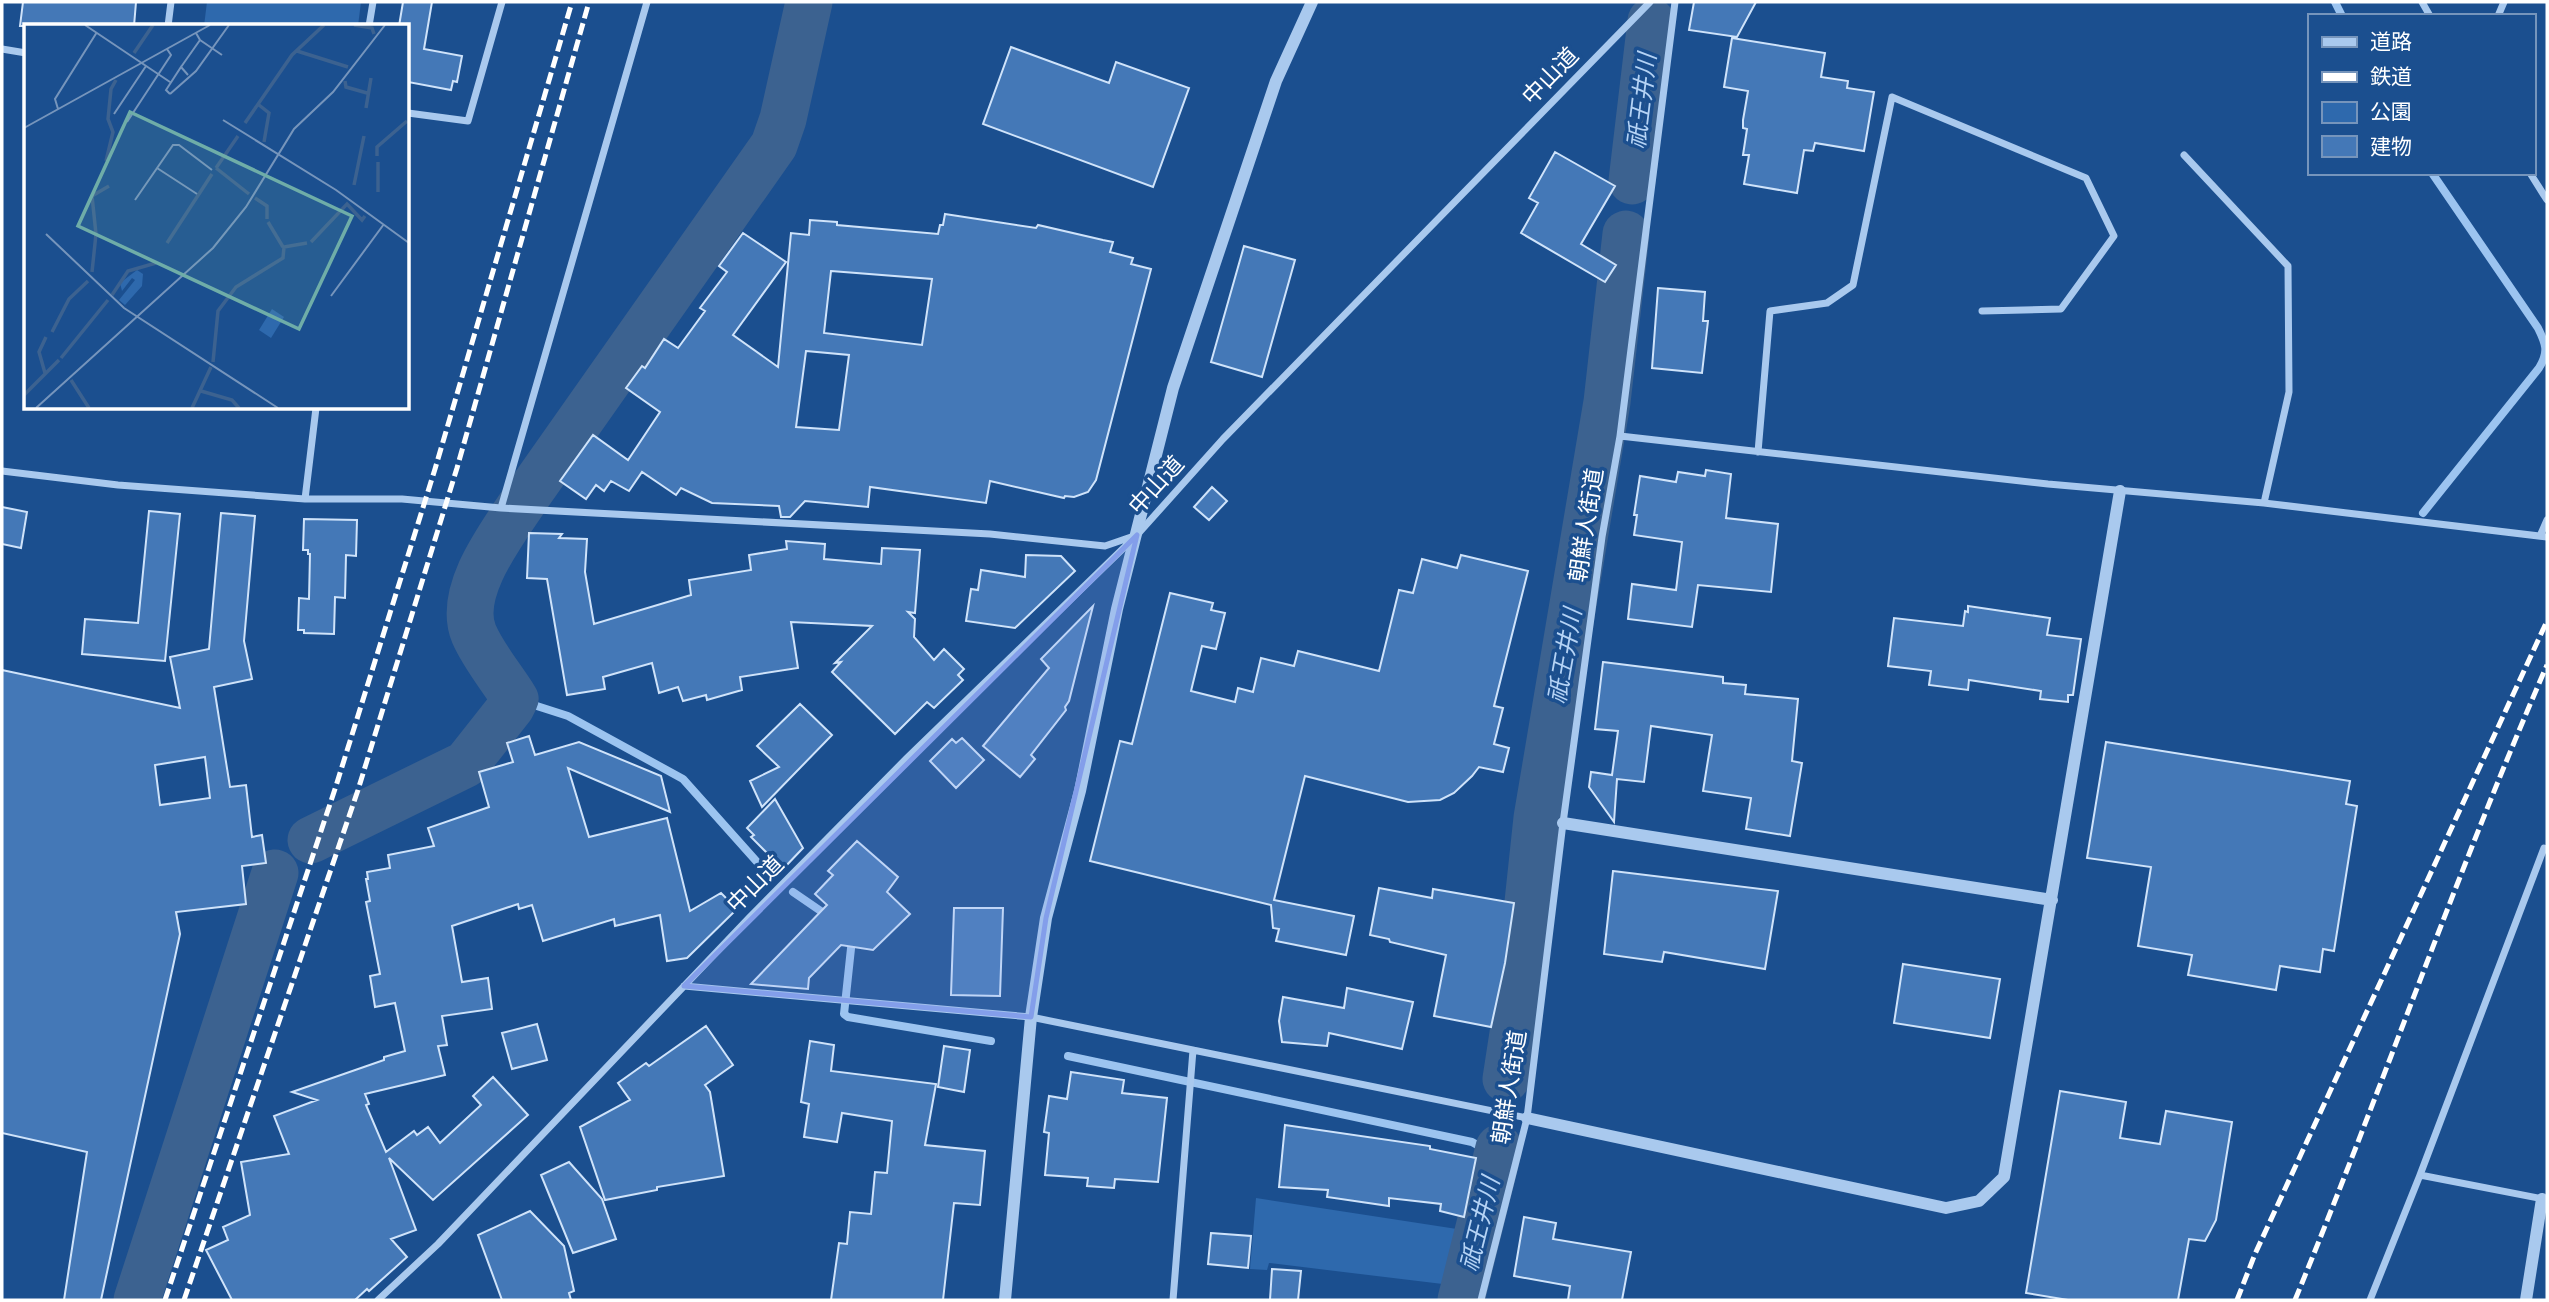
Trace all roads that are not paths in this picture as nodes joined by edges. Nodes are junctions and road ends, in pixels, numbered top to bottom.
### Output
1 (171, 2) edge
2 (373, 2) edge
3 (502, 2) edge
4 (647, 2) edge
5 (1312, 2) edge
6 (1650, 2) edge
7 (1675, 2) edge
8 (168, 24) edge
9 (369, 24) edge
10 (2, 49) edge
11 (24, 53) edge
12 (410, 113) edge
13 (2184, 155) dead end
14 (2530, 175) edge
15 (2547, 200) edge
16 (1982, 311) dead end
17 (316, 410) edge
18 (1620, 436) junction
19 (1758, 452) junction
20 (2, 471) edge
21 (2120, 491) junction
22 (305, 499) junction
23 (2264, 503) junction
24 (501, 508) junction
25 (2547, 520) edge
26 (1137, 535) junction
27 (2544, 536) edge
28 (1563, 823) junction
29 (2547, 850) edge
30 (2052, 900) junction
31 (684, 986) junction
32 (1031, 1017) junction
33 (1193, 1051) junction
34 (1527, 1118) junction
35 (2420, 1175) junction
36 (2544, 1200) edge
37 (379, 1300) edge
38 (1005, 1300) edge
39 (1173, 1300) edge
40 (1481, 1300) edge
41 (2370, 1300) edge
42 (2526, 1300) edge

1 - 8 street
2 - 9 street
3 - 12 street
4 - 24 street
5 - 26 street
6 - 26 street, 中山道
7 - 18 street, 朝鮮人街道
10 - 11 street
13 - 23 street
14 - 15 street
16 - 19 street
17 - 22 street
18 - 19 street
18 - 28 street, 朝鮮人街道
19 - 21 street
20 - 22 street
21 - 23 street
21 - 30 street
22 - 24 street
23 - 27 street
24 - 26 street
25 - 27 street
26 - 31 street, 中山道
26 - 32 street
28 - 30 street
28 - 34 street, 朝鮮人街道
29 - 35 street
30 - 34 street
31 - 32 street
31 - 37 street, 中山道
32 - 33 street
32 - 38 street
33 - 34 street
33 - 39 street
34 - 40 street, 朝鮮人街道
35 - 36 street
35 - 41 street
36 - 42 street

